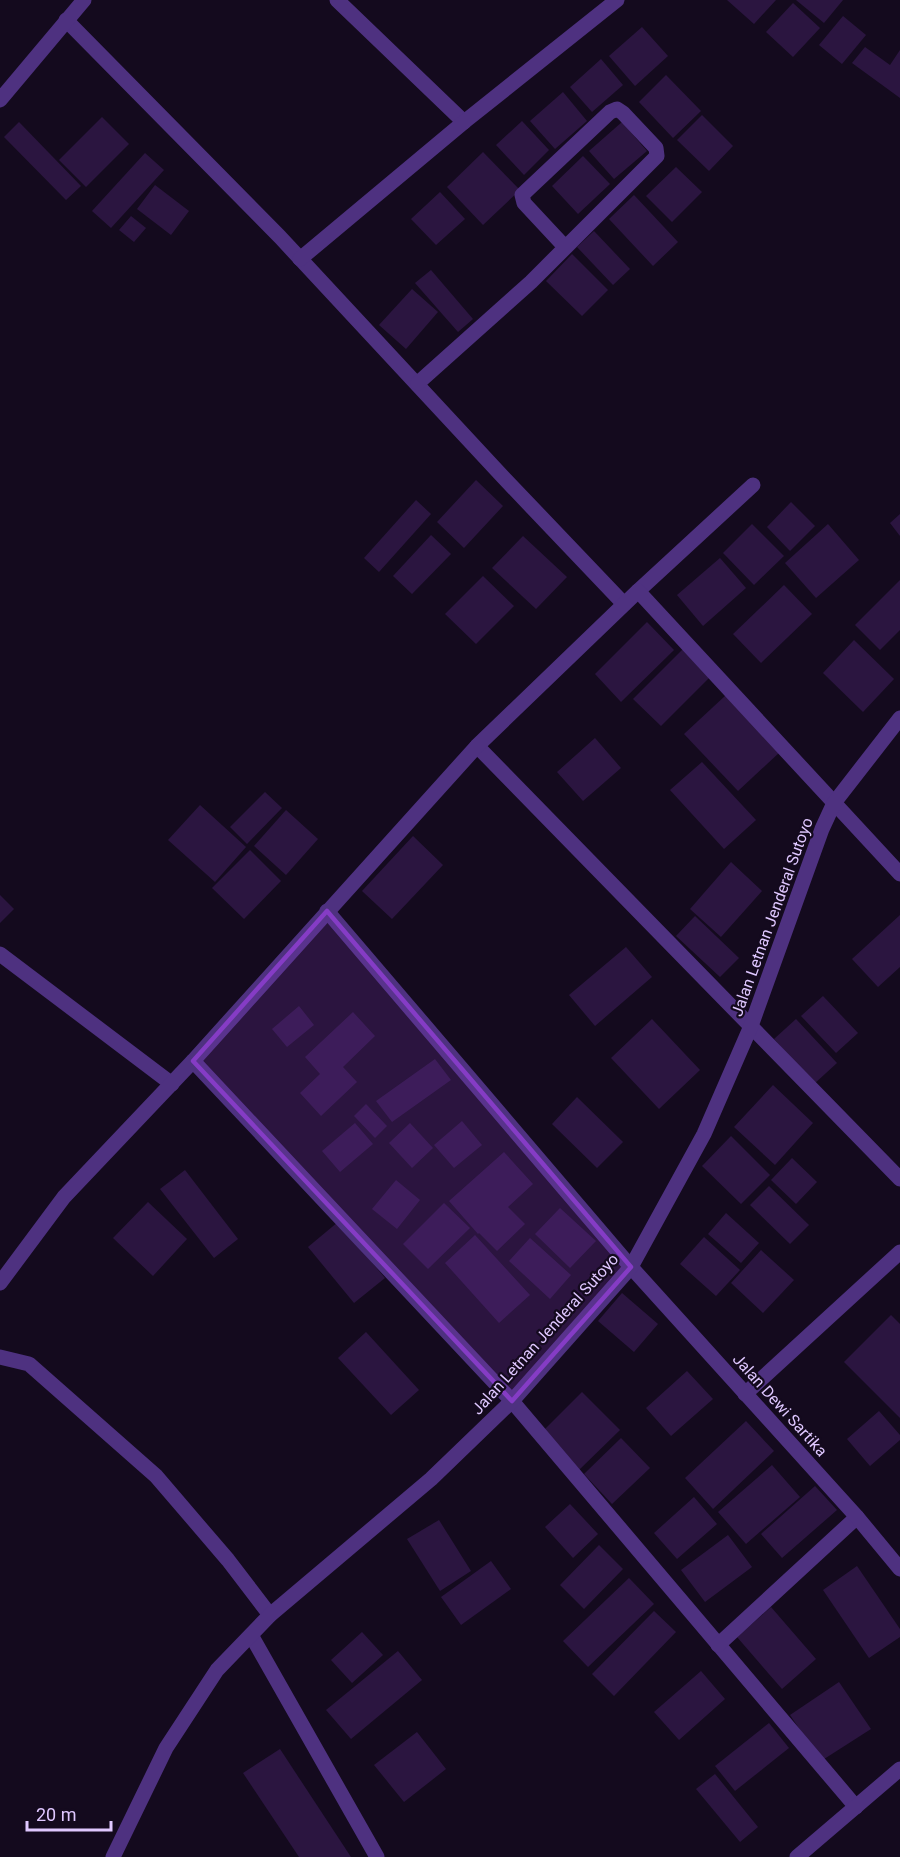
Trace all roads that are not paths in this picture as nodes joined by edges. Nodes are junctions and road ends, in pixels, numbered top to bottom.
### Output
1 (84, 0) edge
2 (337, 0) edge
3 (617, 0) edge
4 (66, 20) junction
5 (0, 100) edge
6 (464, 122) junction
7 (565, 247) junction
8 (300, 259) junction
9 (418, 383) junction
10 (753, 485) dead end
11 (638, 591) junction
12 (624, 604) junction
13 (900, 718) edge
14 (477, 746) junction
15 (834, 803) junction
16 (900, 874) edge
17 (327, 911) junction
18 (0, 954) edge
19 (751, 1026) junction
20 (193, 1061) junction
21 (172, 1083) junction
22 (900, 1179) edge
23 (900, 1252) edge
24 (631, 1267) junction
25 (0, 1283) edge
26 (0, 1357) edge
27 (745, 1394) junction
28 (512, 1401) junction
29 (857, 1517) junction
30 (900, 1569) edge
31 (270, 1615) junction
32 (251, 1635) junction
33 (718, 1645) junction
34 (900, 1769) edge
35 (856, 1807) junction
36 (113, 1857) edge
37 (377, 1857) edge
38 (797, 1857) edge

1 - 4 street
2 - 6 street
3 - 6 street
4 - 5 street
4 - 8 street
6 - 8 street
7 - 7 street
7 - 9 street
8 - 9 street
9 - 12 street
10 - 11 street
11 - 12 street
11 - 15 street
12 - 14 street
13 - 15 street, Jalan Letnan Jenderal Sutoyo
14 - 17 street
14 - 19 street
15 - 16 street
15 - 19 street, Jalan Letnan Jenderal Sutoyo
17 - 20 street
17 - 24 street, Jalan Dewi Sartika
18 - 21 street
19 - 22 street
19 - 24 street, Jalan Letnan Jenderal Sutoyo
20 - 21 street
20 - 28 street
21 - 25 street
23 - 27 street
24 - 27 street, Jalan Dewi Sartika
24 - 28 street, Jalan Letnan Jenderal Sutoyo
26 - 31 street
27 - 29 street, Jalan Dewi Sartika
28 - 31 street, Jalan Letnan Jenderal Sutoyo
28 - 33 street
29 - 30 street, Jalan Dewi Sartika
29 - 33 street
31 - 32 street, Jalan Letnan Jenderal Sutoyo
32 - 36 street, Jalan Letnan Jenderal Sutoyo
32 - 37 street
33 - 35 street
34 - 35 street
35 - 38 street

